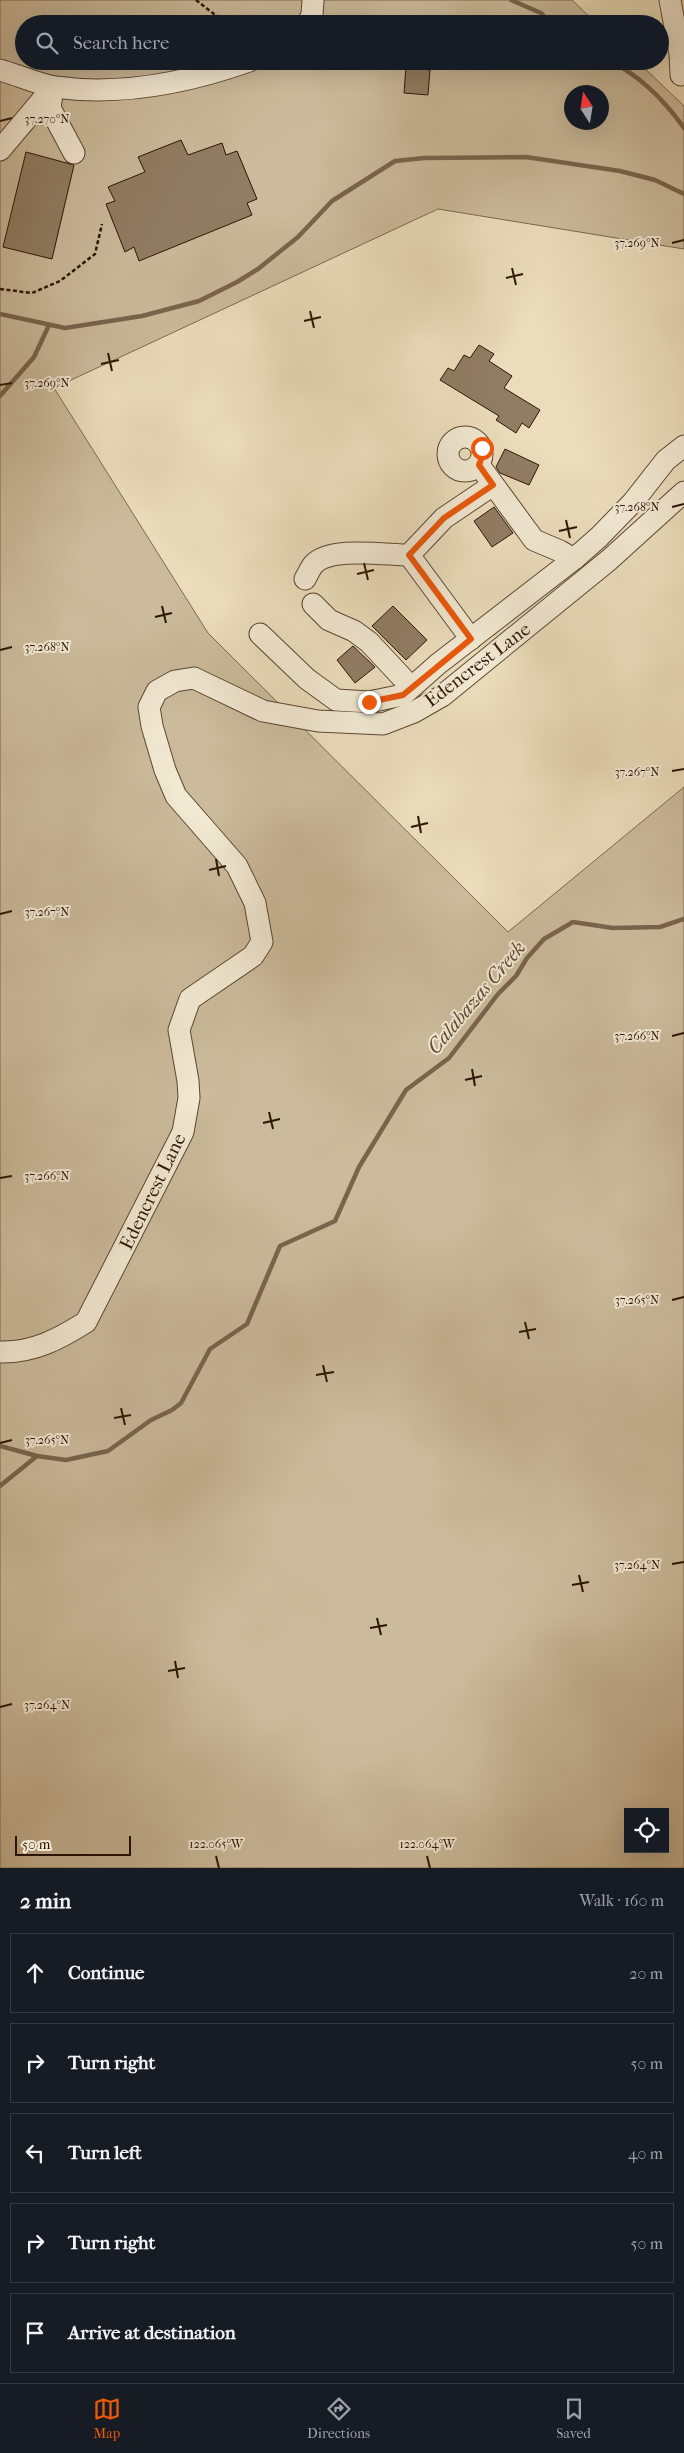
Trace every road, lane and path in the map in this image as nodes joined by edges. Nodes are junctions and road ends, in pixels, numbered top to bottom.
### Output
1 (196, 0) edge
2 (313, 0) edge
3 (670, 0) edge
4 (219, 15) edge
5 (312, 15) edge
6 (0, 70) edge
7 (225, 70) edge
8 (681, 76) dead end
9 (53, 87) junction
10 (0, 150) edge
11 (74, 153) dead end
12 (102, 224) dead end
13 (0, 289) edge
14 (684, 446) edge
15 (479, 465) dead end
16 (493, 485) junction
17 (684, 492) edge
18 (409, 555) junction
19 (574, 559) junction
20 (305, 579) dead end
21 (313, 604) dead end
22 (260, 634) dead end
23 (471, 639) junction
24 (411, 687) junction
25 (0, 1352) edge

1 - 4 path
2 - 5 street
3 - 8 street
6 - 9 street
7 - 9 street
9 - 10 street
9 - 11 street
12 - 13 path
14 - 19 street
15 - 16 street
16 - 18 street
16 - 19 street
17 - 25 street, Edencrest Lane
18 - 20 street
18 - 23 street
19 - 23 street
21 - 24 street
22 - 24 street
23 - 24 street

